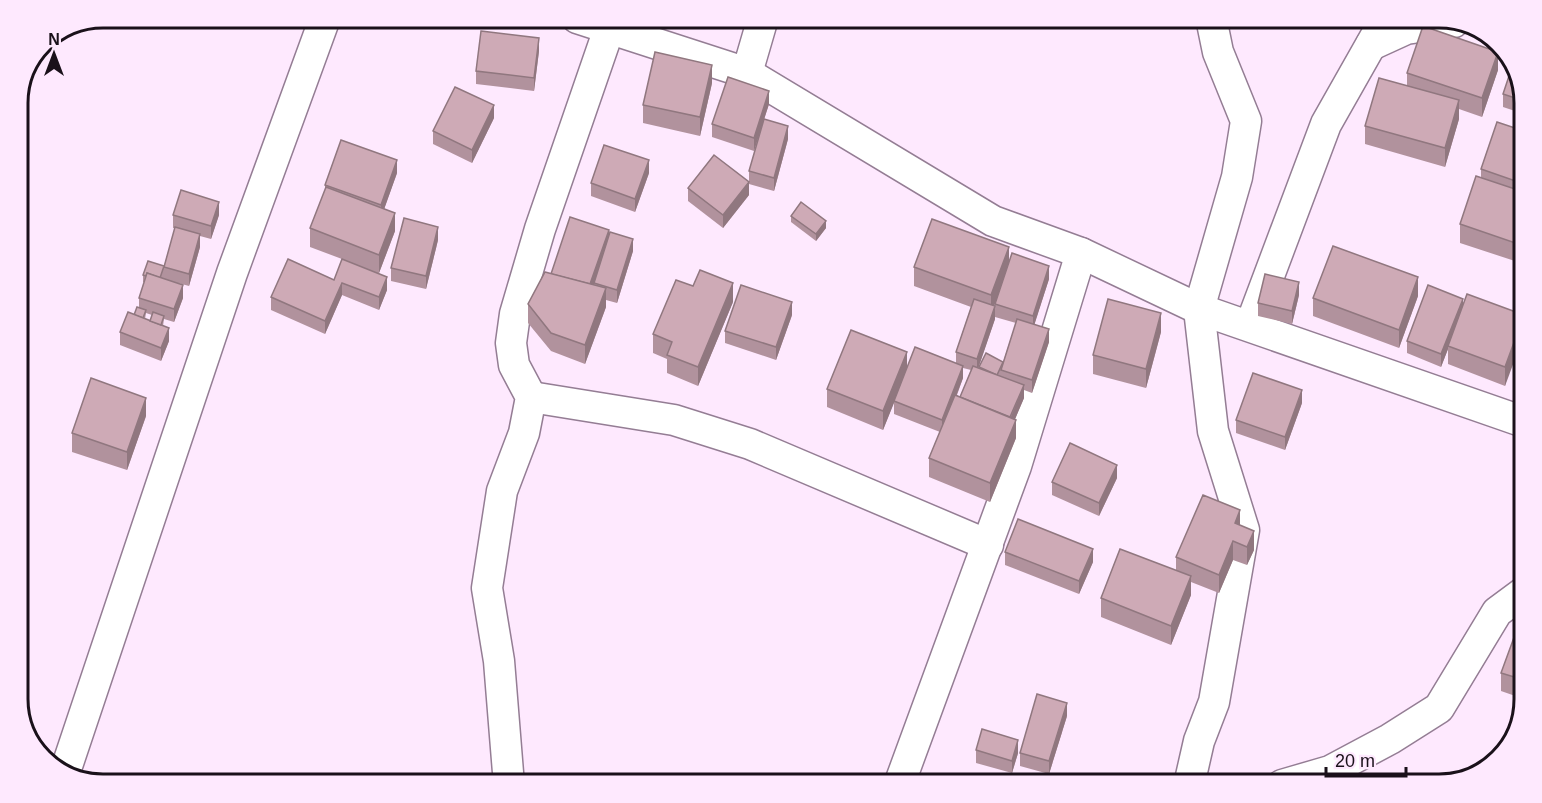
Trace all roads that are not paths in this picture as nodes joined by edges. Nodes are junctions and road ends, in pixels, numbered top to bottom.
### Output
1 (321, 29) edge
2 (609, 29) joint
3 (760, 29) edge
4 (1213, 29) edge
5 (1380, 29) edge
6 (1406, 29) edge
7 (1371, 45) junction
8 (747, 73) junction
9 (1081, 253) junction
10 (1199, 309) junction
11 (1250, 327) junction
12 (531, 397) junction
13 (1514, 418) edge
14 (988, 545) junction
15 (1514, 600) edge
16 (67, 765) edge
17 (507, 774) edge
18 (902, 774) edge
19 (1192, 774) edge
20 (1320, 774) edge

1 - 16 street
2 - 8 street
2 - 12 street
3 - 8 street
4 - 10 street
5 - 7 street
6 - 7 street
7 - 11 street
8 - 9 street
9 - 10 street
9 - 14 street
10 - 11 street
10 - 19 street
11 - 13 street
12 - 14 street
12 - 17 street
14 - 18 street
15 - 20 street

